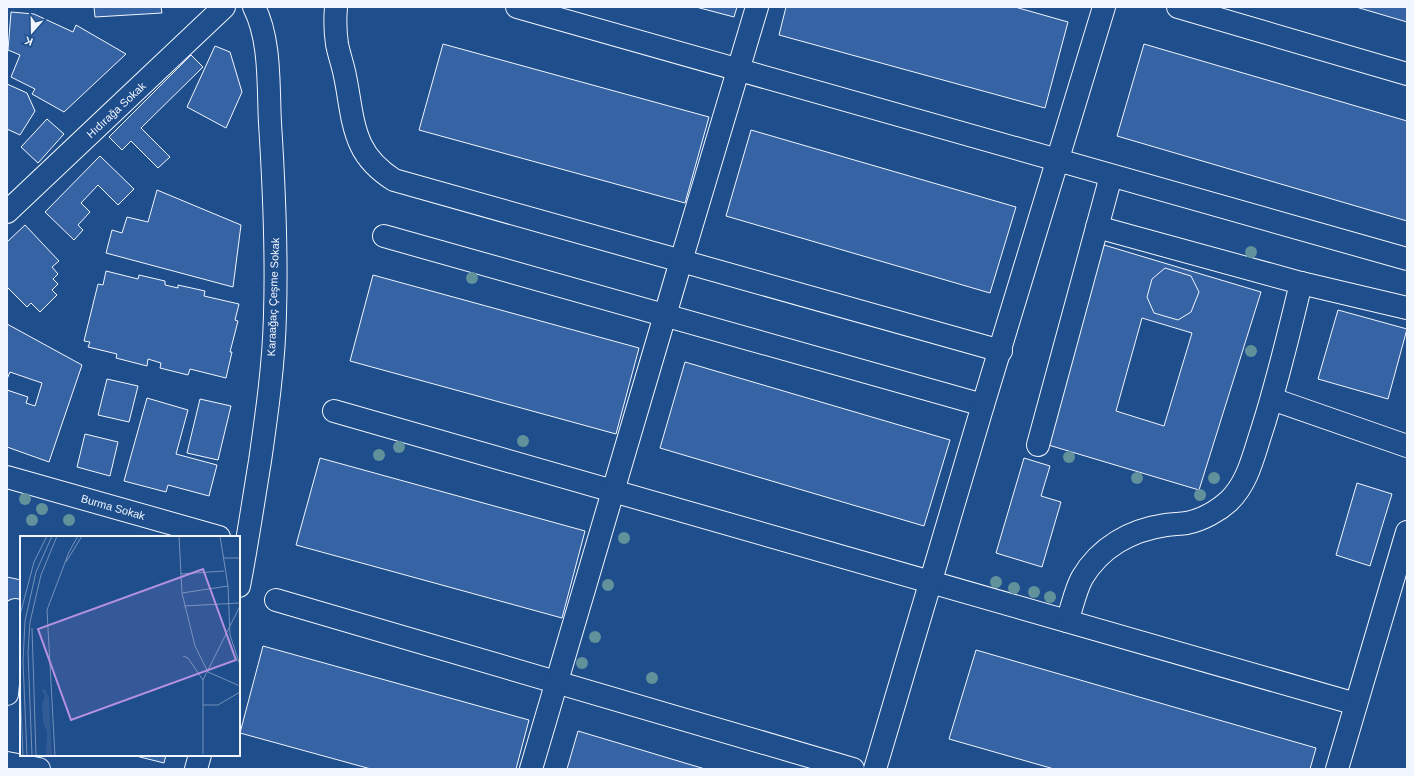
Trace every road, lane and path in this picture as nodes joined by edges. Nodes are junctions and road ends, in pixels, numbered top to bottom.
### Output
1 (224, 7) edge
2 (254, 7) edge
3 (336, 7) edge
4 (517, 7) edge
5 (758, 7) edge
6 (1104, 7) edge
7 (1178, 7) edge
8 (738, 70) junction
9 (1407, 74) edge
10 (1058, 161) junction
11 (1111, 176) junction
12 (7, 212) edge
13 (1097, 227) junction
14 (384, 236) dead end
15 (1407, 259) edge
16 (681, 261) junction
17 (1301, 283) junction
18 (1407, 308) edge
19 (665, 316) junction
20 (1001, 351) junction
21 (1272, 399) junction
22 (983, 405) junction
23 (334, 412) dead end
24 (1038, 445) dead end
25 (1407, 446) edge
26 (7, 477) edge
27 (614, 492) junction
28 (1407, 532) edge
29 (215, 536) edge
30 (243, 544) edge
31 (240, 576) edge
32 (932, 582) junction
33 (276, 600) dead end
34 (14, 610) edge
35 (1067, 621) junction
36 (556, 682) junction
37 (7, 694) edge
38 (1356, 704) junction
39 (200, 756) edge
40 (7, 763) edge
41 (39, 769) edge
42 (196, 769) edge
43 (531, 769) edge
44 (853, 769) edge
45 (876, 769) edge
46 (1337, 769) edge

1 - 12 street, Hıdırağa Sokak
2 - 30 street, Karaağaç Çeşme Sokak
3 - 16 street
4 - 8 street
5 - 8 street
6 - 10 street
7 - 9 street
8 - 10 street
8 - 16 street
10 - 11 street
10 - 20 street
11 - 13 street
11 - 15 street
13 - 17 street
13 - 24 street
14 - 19 street
16 - 19 street
16 - 20 street
17 - 18 street
17 - 21 street
19 - 22 street
19 - 27 street
20 - 22 street
21 - 25 street
21 - 35 street
22 - 32 street
23 - 27 street
26 - 29 street, Burma Sokak
27 - 32 street
27 - 36 street
28 - 38 street
30 - 31 street, Karaağaç Çeşme Sokak
32 - 35 street
32 - 45 street
33 - 36 street
34 - 37 street
35 - 38 street
36 - 43 street
36 - 44 street
38 - 46 street
39 - 42 street
40 - 41 street

